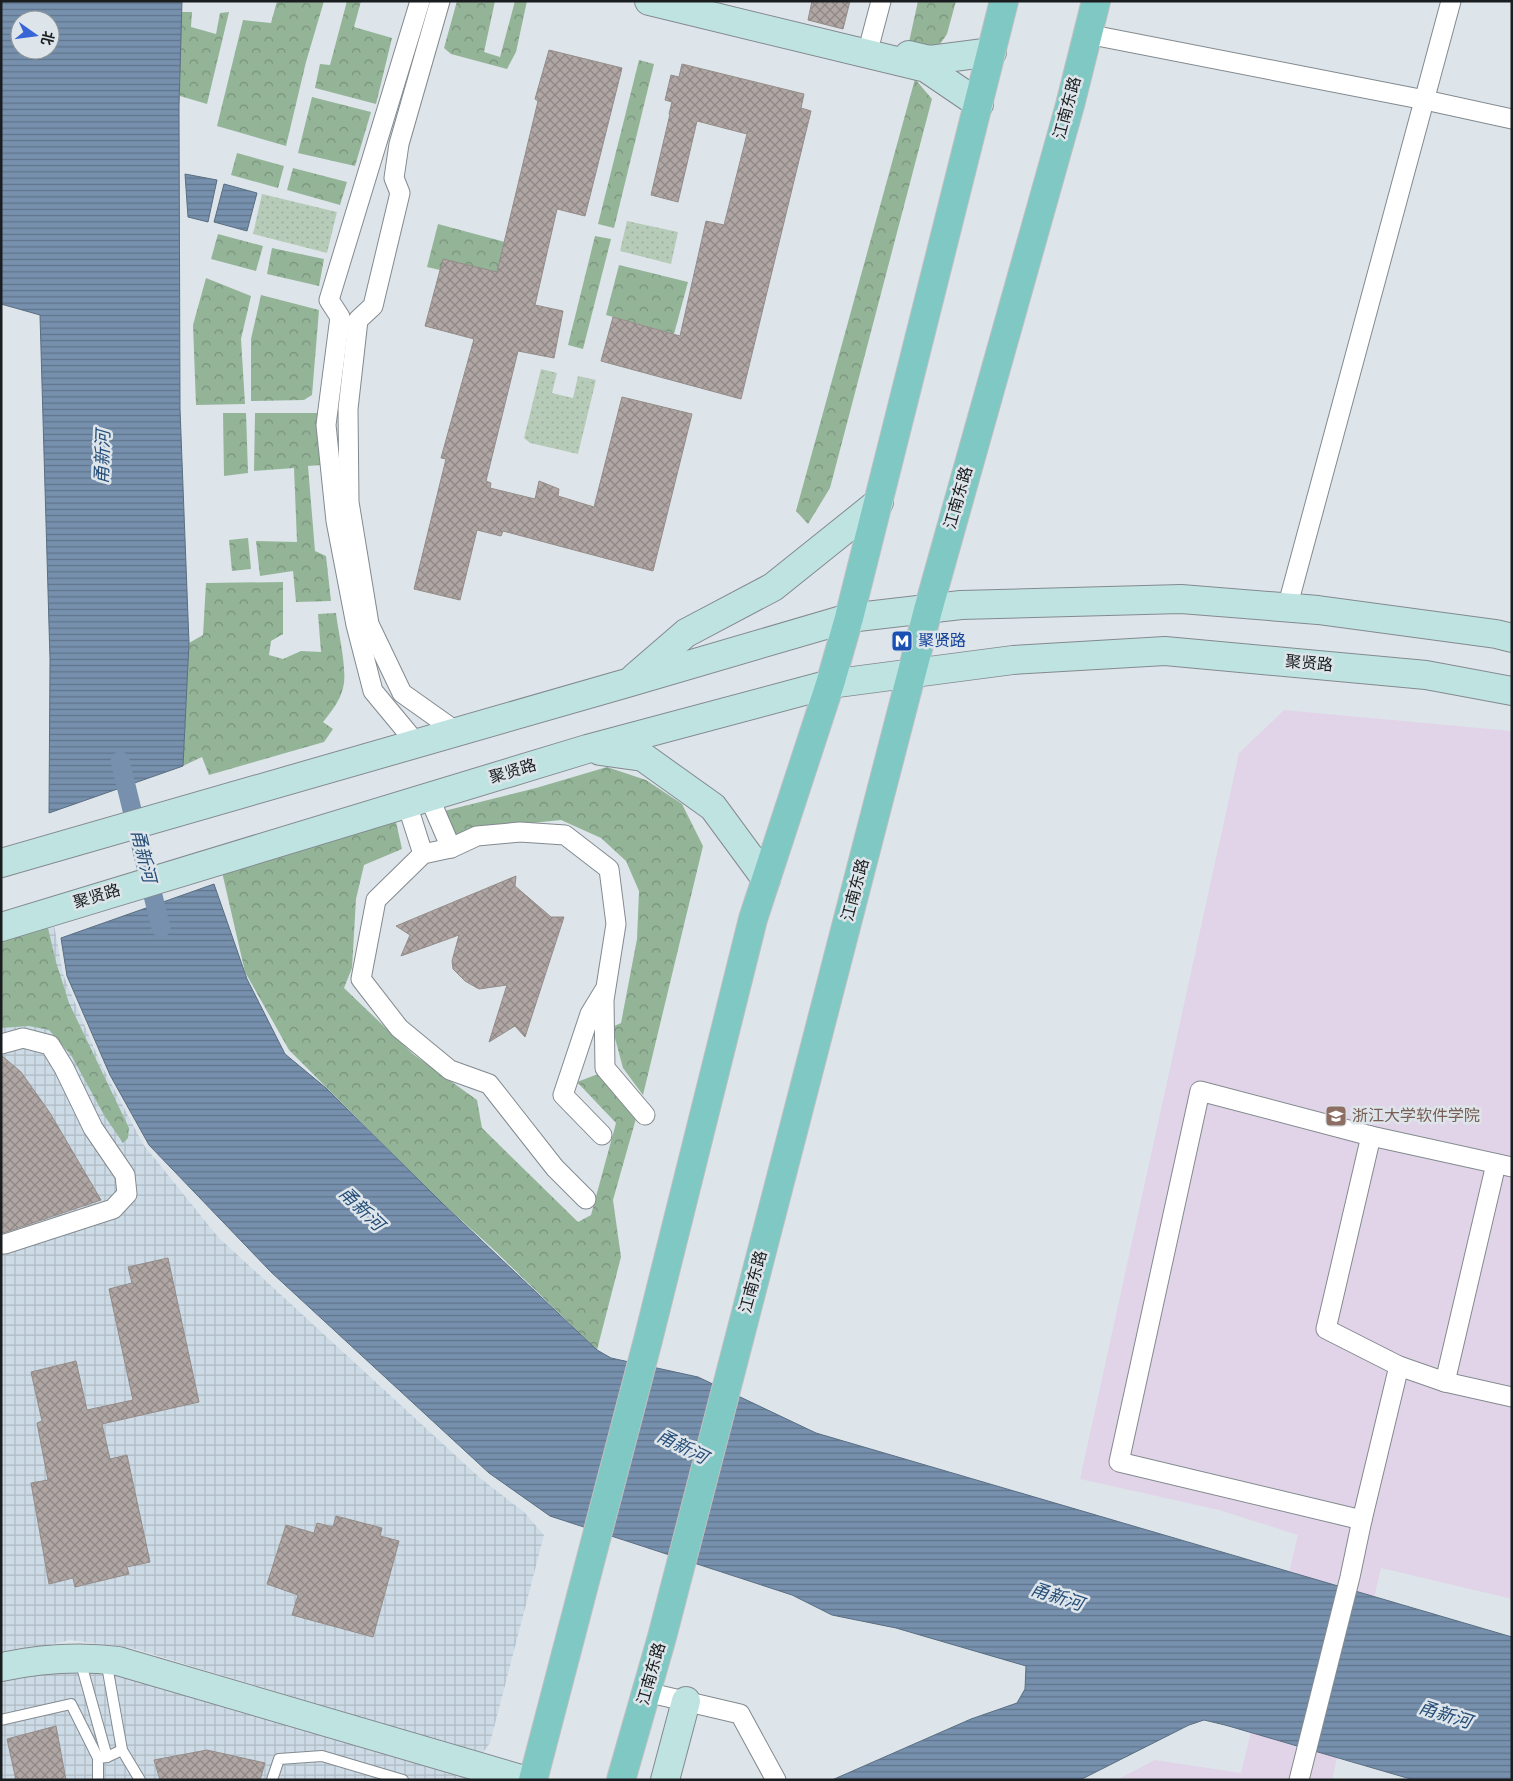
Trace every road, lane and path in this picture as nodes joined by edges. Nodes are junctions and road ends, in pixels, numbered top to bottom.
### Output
1 (420, 1) edge
2 (440, 1) edge
3 (649, 1) edge
4 (688, 1) edge
5 (880, 1) edge
6 (1004, 1) edge
7 (1096, 1) edge
8 (1451, 1) edge
9 (722, 10) edge
10 (1087, 34) junction
11 (868, 50) junction
12 (992, 52) junction
13 (1425, 100) junction
14 (979, 104) junction
15 (1512, 119) edge
16 (879, 502) junction
17 (1286, 608) junction
18 (928, 610) junction
19 (849, 618) junction
20 (1512, 638) edge
21 (912, 674) junction
22 (627, 684) junction
23 (830, 684) junction
24 (1512, 691) edge
25 (457, 732) junction
26 (407, 747) junction
27 (587, 749) junction
28 (418, 800) junction
29 (451, 848) junction
30 (423, 854) junction
31 (1, 863) edge
32 (766, 879) junction
33 (1, 927) edge
34 (606, 987) junction
35 (1, 1044) edge
36 (645, 1115) dead end
37 (602, 1135) dead end
38 (1371, 1136) junction
39 (1504, 1165) edge
40 (586, 1200) dead end
41 (1, 1244) edge
42 (1399, 1366) junction
43 (1445, 1382) junction
44 (1512, 1397) edge
45 (1362, 1520) junction
46 (93, 1659) junction
47 (1, 1667) edge
48 (646, 1692) junction
49 (686, 1702) junction
50 (1, 1720) edge
51 (122, 1750) junction
52 (102, 1758) junction
53 (98, 1780) edge
54 (140, 1780) edge
55 (272, 1780) edge
56 (403, 1780) edge
57 (524, 1780) edge
58 (533, 1780) edge
59 (621, 1780) edge
60 (665, 1780) edge
61 (776, 1780) edge
62 (1299, 1780) edge

1 - 26 street
2 - 25 street
3 - 9 main road
4 - 9 main road
5 - 11 street
6 - 12 main road
7 - 10 main road, 江南东路
8 - 13 street
9 - 11 main road
10 - 13 street
10 - 18 main road, 江南东路
11 - 12 main road
11 - 14 main road
12 - 14 main road
13 - 15 street
13 - 17 street
14 - 16 main road
16 - 19 main road
16 - 22 main road
17 - 18 main road
17 - 20 main road
18 - 19 main road
18 - 21 main road, 江南东路
19 - 22 main road
19 - 23 main road
21 - 23 main road, 聚贤路
21 - 24 main road, 聚贤路
21 - 48 main road, 江南东路
22 - 25 main road
23 - 27 main road, 聚贤路
23 - 32 main road
25 - 26 main road
26 - 31 main road
27 - 28 main road, 聚贤路
27 - 32 main road
28 - 29 street
28 - 30 street
28 - 33 main road, 聚贤路
29 - 30 street
29 - 34 street
30 - 40 street
32 - 58 main road
34 - 36 street
34 - 37 street
35 - 41 street
38 - 39 street
38 - 42 street
38 - 45 street
39 - 43 street
42 - 43 street
42 - 45 street
43 - 44 street
45 - 62 street
46 - 47 main road
46 - 51 lane
46 - 52 lane
46 - 57 main road
48 - 49 street
48 - 59 main road, 江南东路
49 - 60 main road
49 - 61 street
50 - 52 lane
51 - 52 lane
51 - 54 lane
52 - 53 lane
55 - 56 lane

